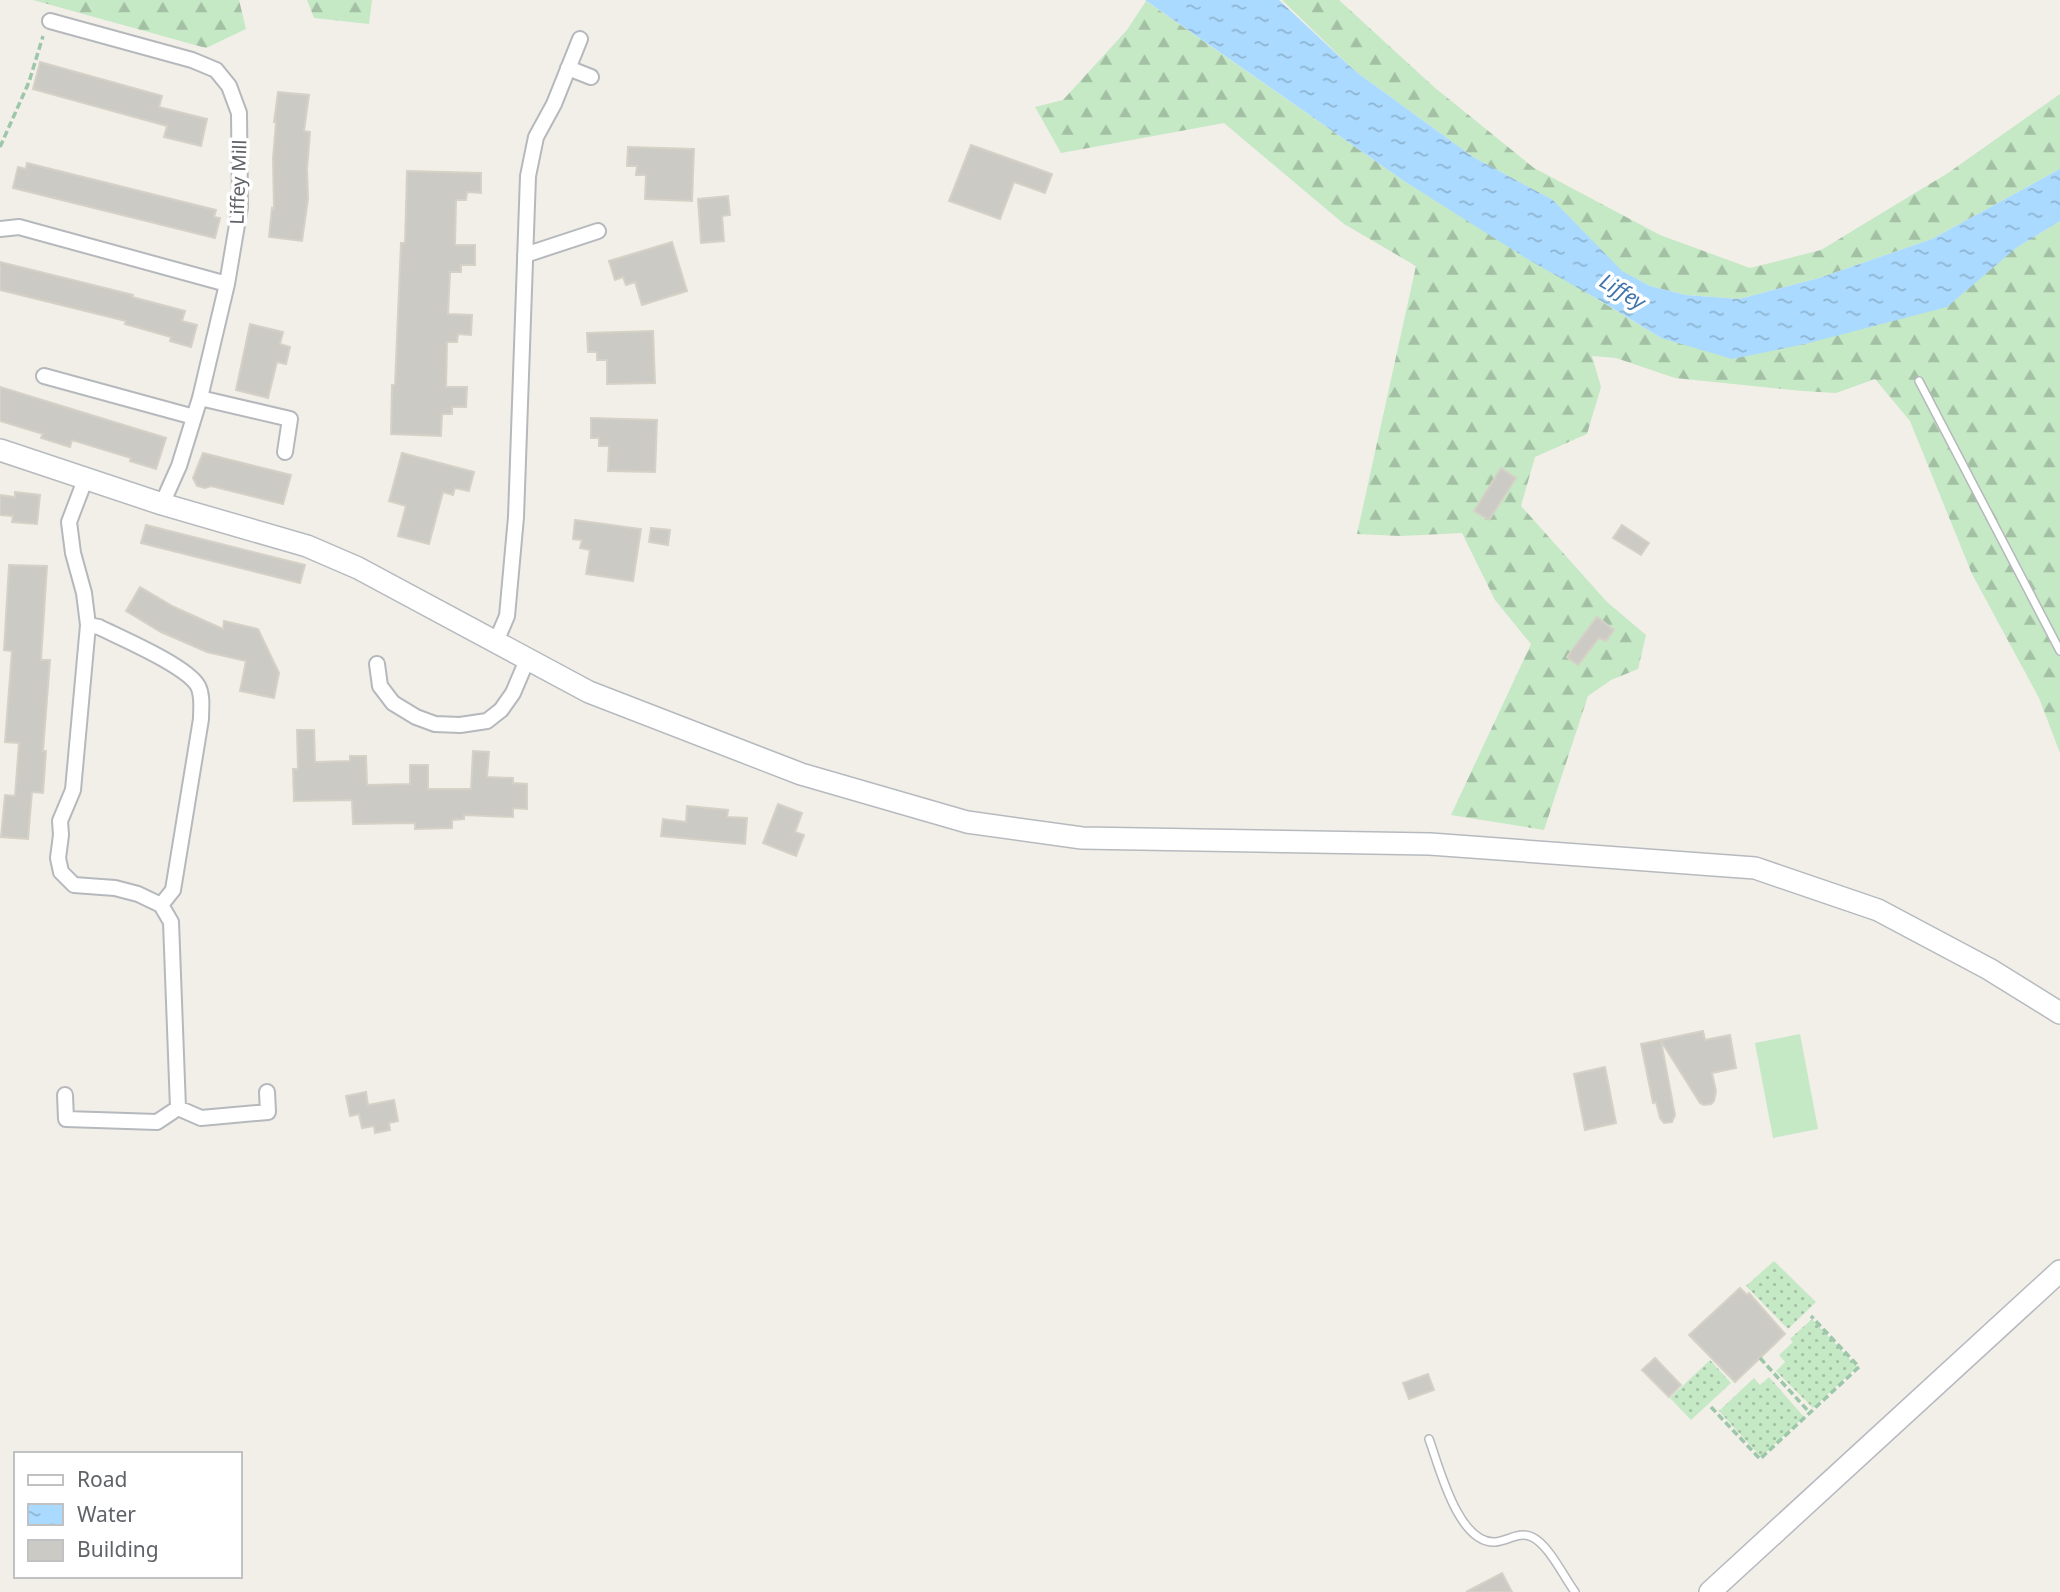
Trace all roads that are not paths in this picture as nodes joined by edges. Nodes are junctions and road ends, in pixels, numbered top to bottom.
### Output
1 (50, 21) road end
2 (580, 39) dead end
3 (568, 68) junction
4 (591, 77) dead end
5 (0, 229) edge
6 (598, 231) dead end
7 (525, 255) junction
8 (227, 284) junction
9 (44, 376) dead end
10 (1919, 381) dead end
11 (200, 398) junction
12 (194, 417) junction
13 (0, 450) edge
14 (285, 452) dead end
15 (85, 480) junction
16 (162, 504) junction
17 (88, 625) junction
18 (495, 643) junction
19 (2060, 652) edge
20 (527, 660) junction
21 (377, 664) dead end
22 (161, 905) junction
23 (2060, 1013) edge
24 (267, 1092) dead end
25 (65, 1095) dead end
26 (178, 1108) junction
27 (2060, 1271) edge
28 (1429, 1439) dead end
29 (1575, 1592) edge
30 (1710, 1592) edge

1 - 8 street, Liffey Mill
2 - 3 street
3 - 4 street
3 - 7 street
5 - 8 street
6 - 7 street
7 - 18 street
8 - 11 street, Liffey Mill
9 - 12 street
10 - 19 lane
11 - 12 street, Liffey Mill
11 - 14 street
12 - 16 street, Liffey Mill
13 - 15 main road
15 - 16 main road
15 - 17 street
16 - 18 main road
17 - 22 street
17 - 22 street
18 - 20 main road
20 - 21 street
20 - 23 main road
22 - 26 street
24 - 26 street
25 - 26 street
27 - 30 main road
28 - 29 lane

